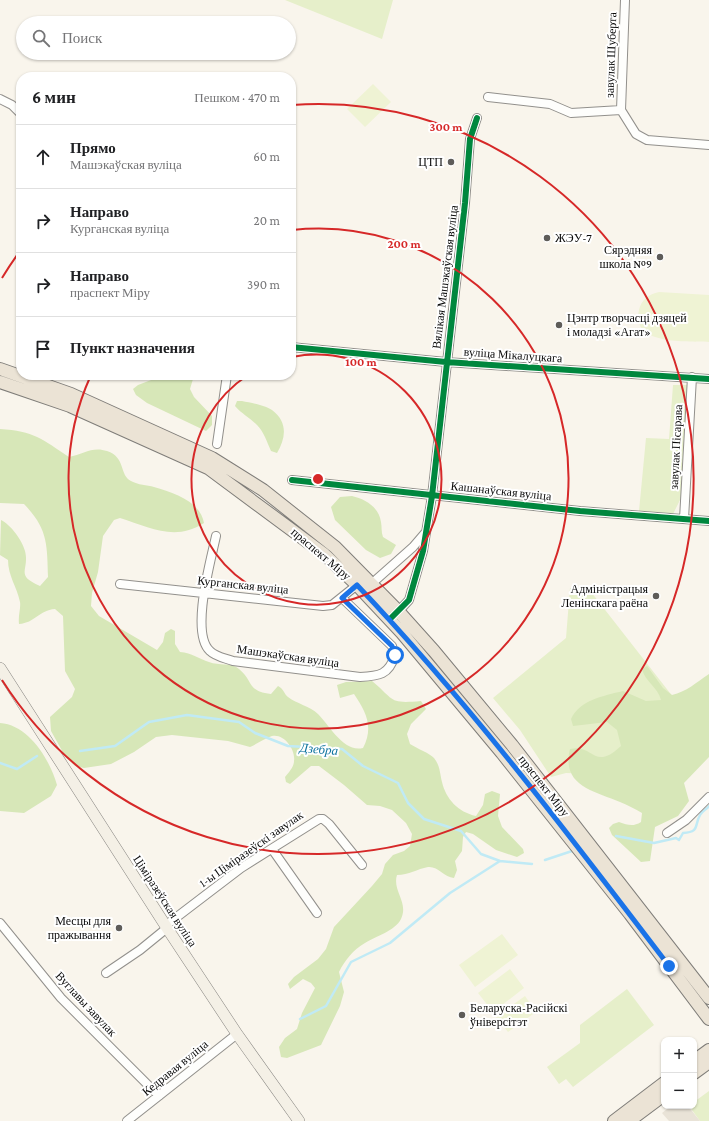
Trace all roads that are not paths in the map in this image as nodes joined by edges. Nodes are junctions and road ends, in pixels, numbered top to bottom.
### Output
1 (625, 0) edge
2 (488, 97) dead end
3 (0, 99) edge
4 (16, 109) edge
5 (621, 110) junction
6 (477, 118) dead end
7 (709, 145) edge
8 (296, 347) edge
9 (446, 362) junction
10 (0, 369) edge
11 (16, 375) edge
12 (692, 377) junction
13 (709, 379) edge
14 (31, 380) edge
15 (226, 380) edge
16 (0, 382) edge
17 (217, 444) dead end
18 (292, 480) dead end
19 (432, 496) junction
20 (684, 519) junction
21 (709, 521) edge
22 (425, 533) junction
23 (216, 536) dead end
24 (413, 547) junction
25 (423, 551) junction
26 (120, 584) dead end
27 (364, 587) junction
28 (204, 593) junction
29 (342, 598) junction
30 (394, 616) junction
31 (0, 668) edge
32 (709, 797) edge
33 (667, 833) dead end
34 (272, 849) junction
35 (362, 865) dead end
36 (634, 911) junction
37 (317, 913) dead end
38 (0, 923) edge
39 (166, 927) junction
40 (106, 973) dead end
41 (709, 998) edge
42 (709, 1019) edge
43 (237, 1034) junction
44 (709, 1050) edge
45 (697, 1059) edge
46 (709, 1062) edge
47 (697, 1071) edge
48 (661, 1085) edge
49 (159, 1096) junction
50 (661, 1097) edge
51 (127, 1121) edge
52 (300, 1121) edge
53 (614, 1121) edge
54 (629, 1121) edge

1 - 5 street, завулак Шуберта
2 - 5 street
3 - 4 street
5 - 7 street
6 - 9 street, Вялікая Машэкаўская вуліца
8 - 9 street, вуліца Мікалуцкага
9 - 12 street, вуліца Мікалуцкага
9 - 19 street, Вялікая Машэкаўская вуліца
10 - 11 main road, праспект Міру
12 - 13 street, вуліца Мікалуцкага
12 - 20 street, завулак Пісарава
14 - 27 main road, праспект Міру
15 - 17 street
16 - 27 main road, праспект Міру
18 - 19 street, Кашанаўская вуліца
19 - 20 street, Кашанаўская вуліца
19 - 22 street, Вялікая Машэкаўская вуліца
20 - 21 street, Кашанаўская вуліца
22 - 24 street, Курганская вуліца
22 - 25 street, Вялікая Машэкаўская вуліца
23 - 28 street, Машэкаўская вуліца
24 - 25 street
24 - 27 street, Курганская вуліца
25 - 30 street, Вялікая Машэкаўская вуліца
26 - 28 street, Курганская вуліца
27 - 29 street, Курганская вуліца
27 - 30 main road, праспект Міру
28 - 29 street, Курганская вуліца
28 - 29 street, Машэкаўская вуліца
30 - 36 main road, праспект Міру
31 - 39 main road, Ціміразеўская вуліца
32 - 33 street
34 - 35 street, 1-ы Ціміразеўскі завулак
34 - 37 street
34 - 39 street, 1-ы Ціміразеўскі завулак
36 - 41 main road, праспект Міру
36 - 42 main road, праспект Міру
38 - 49 street, Вуглавы завулак
39 - 40 street, 1-ы Ціміразеўскі завулак
39 - 43 main road, Ціміразеўская вуліца
43 - 49 street, Кедравая вуліца
43 - 52 main road, Ціміразеўская вуліца
44 - 45 main road
46 - 47 main road
48 - 53 main road
49 - 51 street, Кедравая вуліца
50 - 54 main road

